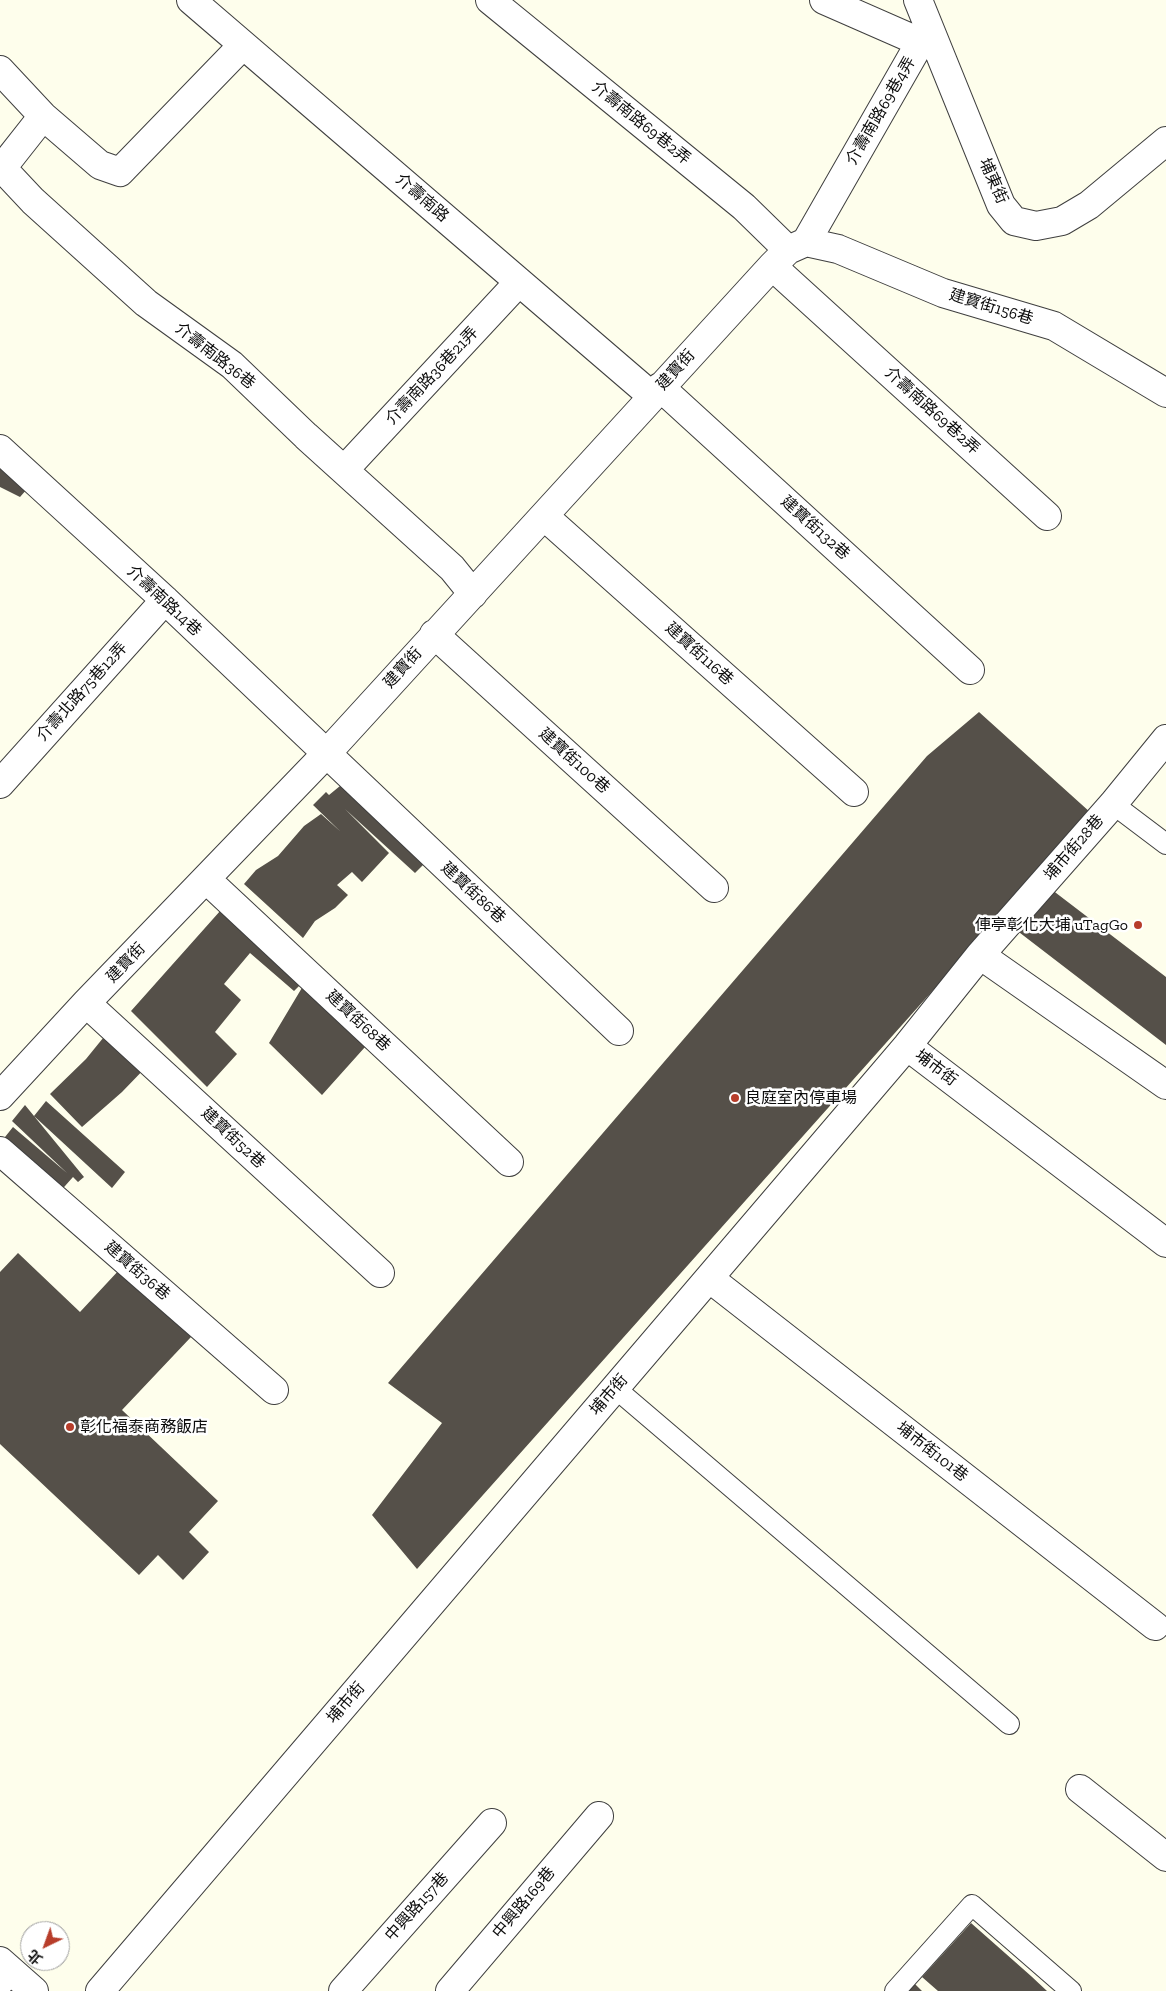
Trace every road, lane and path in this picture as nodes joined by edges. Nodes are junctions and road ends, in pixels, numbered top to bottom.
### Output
1 (191, 0) edge
2 (490, 0) edge
3 (824, 0) edge
4 (918, 0) edge
5 (243, 45) junction
6 (0, 70) edge
7 (43, 116) junction
8 (1166, 141) edge
9 (789, 253) junction
10 (519, 282) junction
11 (656, 392) junction
12 (1166, 393) edge
13 (0, 449) edge
14 (345, 469) junction
15 (544, 516) junction
16 (1047, 516) dead end
17 (472, 594) junction
18 (165, 600) junction
19 (434, 634) junction
20 (970, 670) dead end
21 (1166, 739) edge
22 (326, 754) junction
23 (0, 784) edge
24 (854, 792) dead end
25 (1113, 804) junction
26 (1166, 844) edge
27 (207, 880) junction
28 (714, 888) dead end
29 (980, 955) junction
30 (86, 1003) junction
31 (619, 1031) dead end
32 (906, 1046) junction
33 (1166, 1085) edge
34 (0, 1096) edge
35 (0, 1151) edge
36 (509, 1162) dead end
37 (1166, 1243) edge
38 (380, 1273) dead end
39 (709, 1278) junction
40 (615, 1388) junction
41 (274, 1390) dead end
42 (1155, 1626) dead end
43 (1009, 1724) dead end
44 (1080, 1789) dead end
45 (599, 1816) dead end
46 (492, 1823) dead end
47 (1166, 1857) edge
48 (4, 1973) edge
49 (34, 1991) edge
50 (100, 1991) edge
51 (343, 1991) edge
52 (450, 1991) edge
53 (895, 1991) edge
54 (1070, 1991) edge

1 - 5 street, 介壽南路
2 - 9 street, 介壽南路69巷2弄
3 - 9 street, 介壽南路69巷4弄
4 - 8 street, 埔東街
5 - 7 street
5 - 10 street, 介壽南路
6 - 7 street
7 - 14 street, 介壽南路36巷
9 - 11 street, 建寶街
9 - 12 street, 建寶街156巷
9 - 16 street, 介壽南路69巷2弄
10 - 11 street, 介壽南路
10 - 14 street, 介壽南路36巷21弄
11 - 15 street, 建寶街
11 - 20 street, 建寶街132巷
13 - 18 street, 介壽南路14巷
14 - 17 street, 介壽南路36巷
15 - 17 street, 建寶街
15 - 24 street, 建寶街116巷
17 - 19 street, 建寶街
18 - 22 street, 介壽南路14巷
18 - 23 street, 介壽北路75巷12弄
19 - 22 street, 建寶街
19 - 28 street, 建寶街100巷
21 - 25 street, 埔市街28巷
22 - 27 street, 建寶街
22 - 31 street, 建寶街86巷
25 - 26 lane
25 - 29 street, 埔市街28巷
27 - 30 street, 建寶街
27 - 36 street, 建寶街68巷
29 - 32 street, 埔市街28巷
29 - 33 street
30 - 34 street, 建寶街
30 - 38 street, 建寶街52巷
32 - 37 street, 埔市街
32 - 39 street, 埔市街
35 - 41 street, 建寶街36巷
39 - 40 street, 埔市街
39 - 42 street, 埔市街101巷
40 - 43 lane
40 - 50 street, 埔市街
44 - 47 street
45 - 52 street, 中興路169巷
46 - 51 street, 中興路157巷
48 - 49 street
53 - 54 lane

